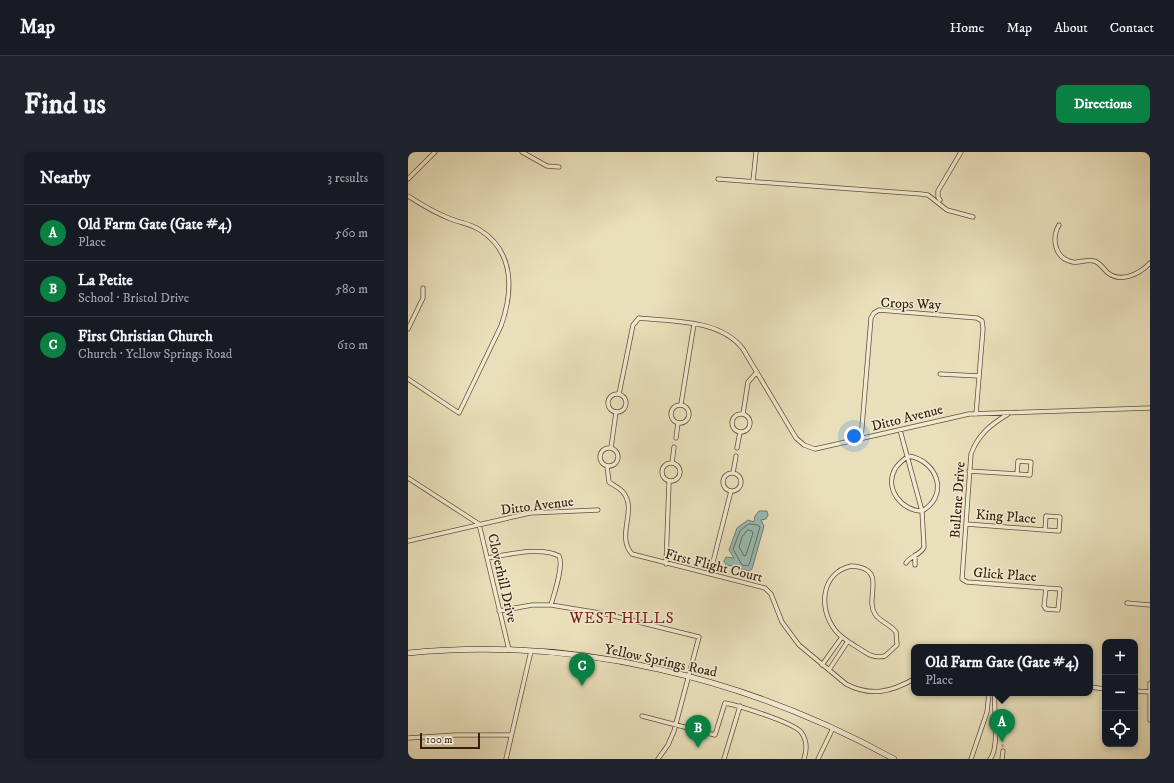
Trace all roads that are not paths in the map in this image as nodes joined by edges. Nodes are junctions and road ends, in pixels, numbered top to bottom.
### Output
1 (435, 152) edge
2 (522, 152) edge
3 (756, 152) edge
4 (961, 152) edge
5 (559, 167) dead end
6 (718, 178) dead end
7 (408, 180) edge
8 (754, 181) junction
9 (408, 196) edge
10 (940, 200) dead end
11 (973, 217) dead end
12 (1059, 225) dead end
13 (1150, 263) edge
14 (423, 288) dead end
15 (409, 324) edge
16 (694, 324) junction
17 (408, 329) edge
18 (757, 372) junction
19 (940, 374) dead end
20 (979, 376) junction
21 (408, 379) edge
22 (619, 394) junction
23 (681, 404) junction
24 (1150, 408) edge
25 (616, 412) junction
26 (743, 414) junction
27 (976, 414) junction
28 (990, 414) junction
29 (1009, 414) junction
30 (678, 422) junction
31 (994, 423) junction
32 (900, 430) junction
33 (740, 432) junction
34 (676, 438) dead end
35 (861, 439) junction
36 (611, 448) junction
37 (674, 448) dead end
38 (737, 448) dead end
39 (736, 456) dead end
40 (908, 456) junction
41 (672, 463) junction
42 (607, 466) junction
43 (969, 471) junction
44 (733, 473) junction
45 (1017, 474) junction
46 (408, 478) edge
47 (669, 482) junction
48 (731, 491) junction
49 (598, 510) dead end
50 (922, 511) junction
51 (479, 524) junction
52 (966, 524) junction
53 (1045, 530) junction
54 (408, 541) edge
55 (915, 555) junction
56 (487, 558) junction
57 (906, 563) dead end
58 (666, 564) junction
59 (915, 565) dead end
60 (710, 574) junction
61 (963, 581) joint
62 (1046, 588) junction
63 (1127, 603) dead end
64 (551, 605) junction
65 (1150, 605) edge
66 (499, 611) junction
67 (842, 638) junction
68 (848, 641) junction
69 (509, 650) junction
70 (531, 651) junction
71 (408, 653) edge
72 (822, 665) junction
73 (828, 670) junction
74 (688, 676) junction
75 (911, 681) edge
76 (1150, 683) edge
77 (1138, 691) edge
78 (1150, 692) edge
79 (989, 696) edge
80 (995, 696) edge
81 (740, 706) junction
82 (994, 715) junction
83 (642, 716) dead end
84 (1150, 720) edge
85 (676, 724) junction
86 (833, 728) junction
87 (1002, 733) tunnel mouth
88 (511, 735) junction
89 (408, 738) edge
90 (1003, 751) tunnel mouth
91 (506, 759) edge
92 (658, 759) edge
93 (724, 759) edge
94 (804, 759) edge
95 (818, 759) edge
96 (894, 759) edge
97 (971, 759) edge
98 (990, 759) edge
99 (1002, 759) edge

1 - 7 street
2 - 5 street
3 - 8 street
4 - 10 street
6 - 8 street
8 - 11 street
9 - 21 street
12 - 13 street
14 - 15 street
15 - 17 street
16 - 18 street, Ditto Avenue
16 - 22 street, Ditto Avenue
16 - 23 street
18 - 26 street
18 - 35 street, Ditto Avenue
19 - 20 street
20 - 27 street, Crops Way
20 - 35 street, Crops Way
22 - 25 street
22 - 25 street
23 - 30 street
23 - 30 street
24 - 29 street, Ditto Avenue
25 - 36 street
26 - 33 street
26 - 33 street
27 - 28 street, Ditto Avenue
27 - 32 street, Ditto Avenue
28 - 29 street, Ditto Avenue
28 - 31 street
29 - 31 street, Bullene Drive
30 - 34 street
31 - 43 street, Bullene Drive
32 - 35 street, Ditto Avenue
32 - 40 street
33 - 38 street
36 - 42 street
36 - 42 street
37 - 41 street
39 - 44 street
40 - 50 street
40 - 50 street
40 - 50 street
41 - 47 street
41 - 47 street
42 - 58 street, First Flight Court
43 - 45 street
43 - 52 street, Bullene Drive
44 - 48 street
44 - 48 street
45 - 45 street
46 - 51 street, Cloverhill Drive
47 - 58 street
48 - 60 street
49 - 51 street, Ditto Avenue
50 - 55 street
51 - 54 street, Ditto Avenue
51 - 56 street, Cloverhill Drive
52 - 53 street, King Place
52 - 61 street, Bullene Drive
53 - 53 street, King Place
55 - 57 street
55 - 59 street
56 - 64 street
56 - 66 street, Cloverhill Drive
58 - 60 street, First Flight Court
60 - 72 street, First Flight Court
61 - 62 street, Glick Place
62 - 62 street, Glick Place
63 - 65 street
64 - 66 street
64 - 74 street
66 - 69 street, Cloverhill Drive
67 - 68 street
67 - 68 street
67 - 72 street
68 - 73 street
69 - 70 main road, Yellow Springs Road
69 - 71 main road, Yellow Springs Road
70 - 74 main road, Yellow Springs Road
70 - 88 street
72 - 73 street, First Flight Court
73 - 75 street, First Flight Court
74 - 85 street
74 - 86 main road, Yellow Springs Road
76 - 78 street
77 - 78 street
78 - 84 street
79 - 97 street
80 - 82 street
81 - 85 street
81 - 93 street
81 - 94 street
82 - 87 street
82 - 98 street
83 - 85 street
85 - 92 street
86 - 95 street
86 - 96 main road, Yellow Springs Road
88 - 89 street
88 - 91 street
90 - 99 street

